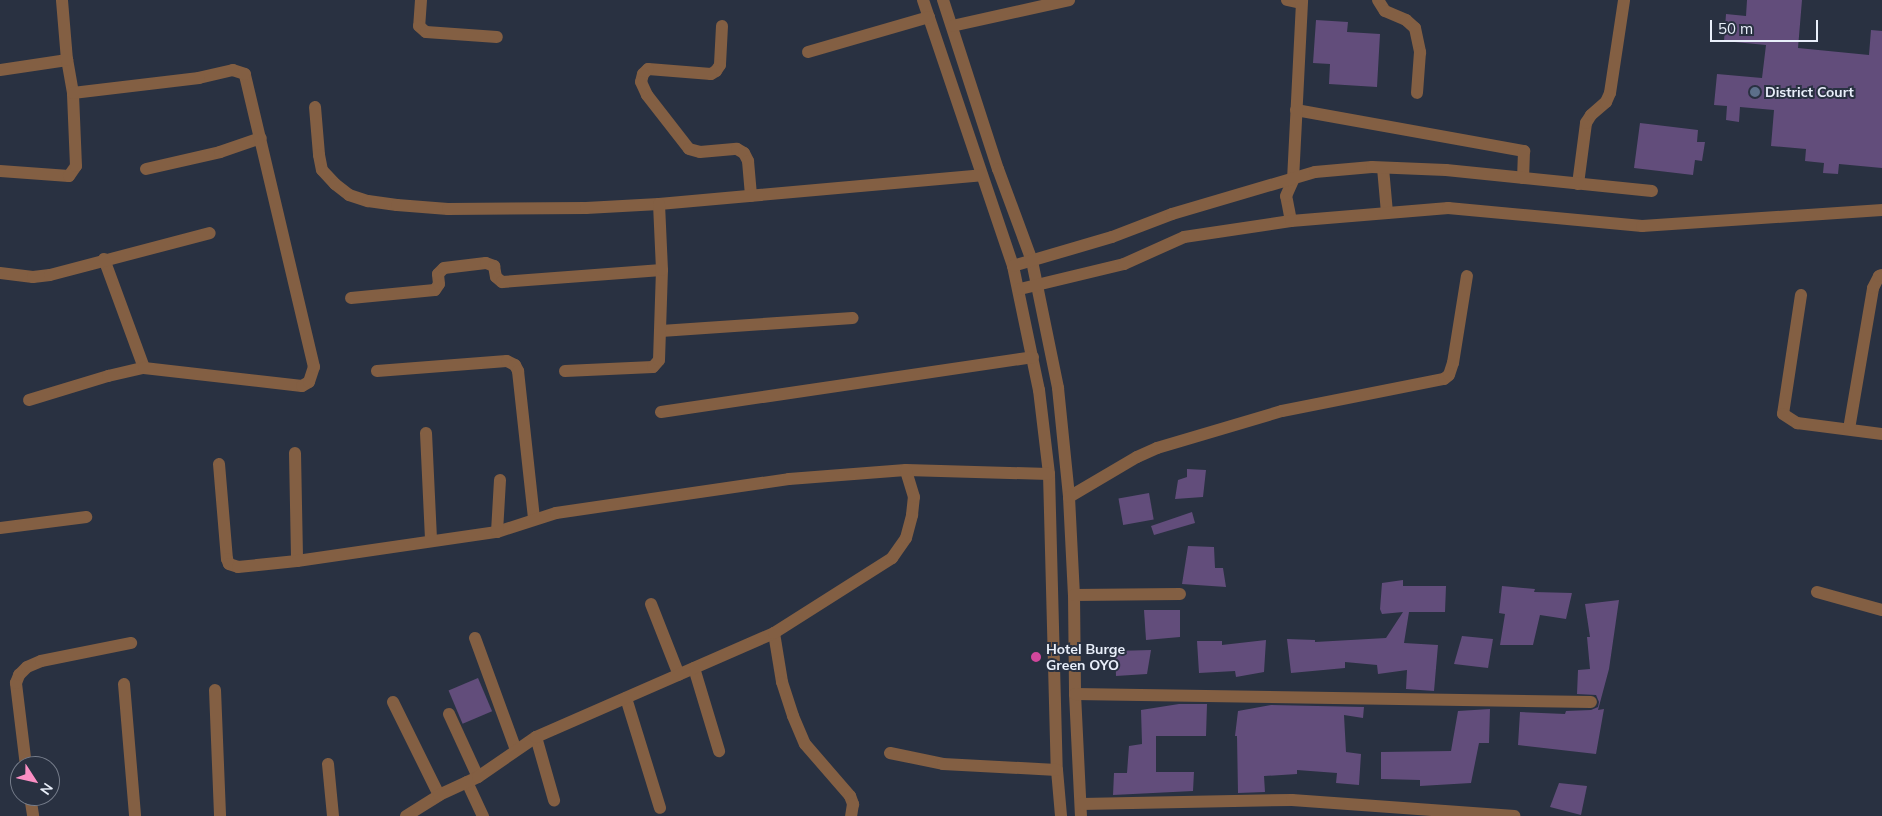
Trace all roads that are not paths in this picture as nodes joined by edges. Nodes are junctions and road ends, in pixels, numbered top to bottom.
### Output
1 (62, 0) edge
2 (421, 0) edge
3 (923, 0) edge
4 (943, 0) edge
5 (1069, 0) edge
6 (1287, 0) edge
7 (1378, 0) edge
8 (1624, 0) edge
9 (1301, 1) edge
10 (929, 17) junction
11 (722, 26) dead end
12 (952, 26) junction
13 (497, 37) dead end
14 (808, 52) dead end
15 (67, 60) junction
16 (0, 70) edge
17 (73, 93) junction
18 (1417, 93) dead end
19 (315, 107) dead end
20 (1296, 110) junction
21 (262, 138) junction
22 (1384, 168) junction
23 (146, 169) dead end
24 (0, 171) edge
25 (982, 175) junction
26 (1523, 178) junction
27 (1293, 180) junction
28 (1578, 184) junction
29 (1652, 191) dead end
30 (751, 196) junction
31 (659, 204) junction
32 (1387, 208) junction
33 (1882, 210) edge
34 (1289, 216) junction
35 (210, 233) dead end
36 (104, 259) junction
37 (1032, 261) junction
38 (1013, 266) junction
39 (662, 270) junction
40 (0, 273) edge
41 (1882, 275) edge
42 (1467, 276) dead end
43 (1038, 284) junction
44 (1020, 289) junction
45 (1801, 295) dead end
46 (351, 298) dead end
47 (853, 318) dead end
48 (661, 331) junction
49 (1032, 357) junction
50 (144, 368) junction
51 (377, 371) dead end
52 (565, 371) dead end
53 (29, 400) dead end
54 (661, 412) dead end
55 (1849, 429) junction
56 (426, 433) dead end
57 (1882, 434) edge
58 (295, 453) dead end
59 (219, 464) dead end
60 (906, 470) junction
61 (1048, 474) junction
62 (500, 480) dead end
63 (1068, 497) junction
64 (86, 516) dead end
65 (0, 519) edge
66 (534, 519) junction
67 (0, 528) edge
68 (497, 532) junction
69 (431, 540) junction
70 (297, 561) junction
71 (1817, 592) dead end
72 (1180, 594) dead end
73 (1074, 595) junction
74 (651, 604) dead end
75 (1882, 610) edge
76 (774, 632) junction
77 (475, 638) dead end
78 (131, 643) dead end
79 (694, 668) junction
80 (679, 675) junction
81 (124, 684) dead end
82 (214, 690) dead end
83 (1075, 694) junction
84 (626, 698) junction
85 (393, 702) dead end
86 (1591, 702) dead end
87 (449, 714) dead end
88 (536, 737) junction
89 (516, 750) junction
90 (719, 751) dead end
91 (890, 753) dead end
92 (25, 756) edge
93 (328, 764) dead end
94 (1057, 770) junction
95 (473, 779) junction
96 (439, 795) junction
97 (554, 800) dead end
98 (660, 808) dead end
99 (1081, 810) edge
100 (423, 811) edge
101 (135, 816) edge
102 (220, 816) edge
103 (333, 816) edge
104 (406, 816) edge
105 (483, 816) edge
106 (851, 816) edge
107 (1061, 816) edge
108 (1514, 816) edge

1 - 15 street
2 - 13 street
3 - 10 street
4 - 12 street
5 - 12 street
6 - 9 street
7 - 18 street
8 - 28 street
9 - 20 street
10 - 14 street
10 - 25 street
11 - 30 street
12 - 37 street
15 - 16 street
15 - 17 street
17 - 21 street
17 - 24 street
19 - 31 street
20 - 26 street
20 - 27 street
21 - 23 street
21 - 50 street
22 - 26 street
22 - 27 street
22 - 32 street
25 - 30 street
25 - 38 street
26 - 28 street
27 - 34 street
27 - 37 street
28 - 29 street
30 - 31 street
31 - 39 street
32 - 33 street
32 - 34 street
34 - 43 street
35 - 36 street
36 - 40 street
36 - 50 street
37 - 38 street
37 - 43 street
38 - 44 street
39 - 46 street
39 - 48 street
41 - 55 street
42 - 63 street
43 - 44 street
43 - 63 street
44 - 49 street
45 - 55 street
47 - 48 street
48 - 52 street
49 - 54 street
49 - 61 street
50 - 53 street
51 - 66 street
55 - 57 street
56 - 69 street
58 - 70 street
59 - 70 street
60 - 61 street
60 - 66 street
60 - 76 street
61 - 94 street
62 - 68 street
63 - 73 street
64 - 67 street
65 - 67 street
66 - 68 street
68 - 69 street
69 - 70 street
71 - 75 street
72 - 73 street
73 - 83 street
74 - 80 street
76 - 79 street
76 - 106 street
77 - 89 street
78 - 92 street
79 - 80 street
79 - 90 street
80 - 84 street
81 - 101 street
82 - 102 street
83 - 86 street
83 - 99 street
84 - 88 street
84 - 98 street
85 - 96 street
87 - 95 street
88 - 89 street
88 - 97 street
89 - 95 street
91 - 94 street
93 - 103 street
94 - 107 street
95 - 96 street
95 - 105 street
96 - 100 street
99 - 108 street
100 - 104 street

